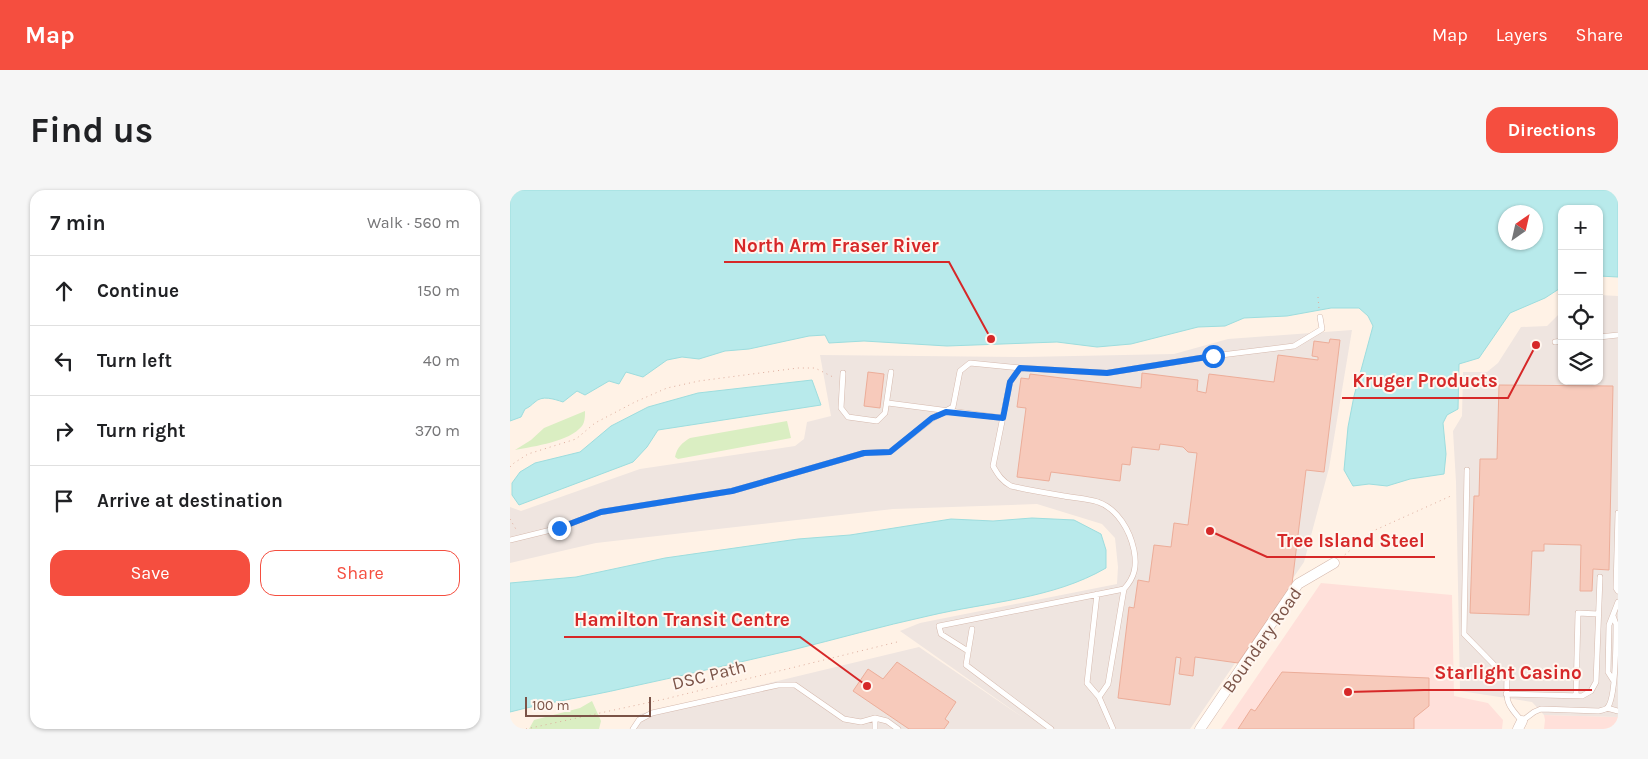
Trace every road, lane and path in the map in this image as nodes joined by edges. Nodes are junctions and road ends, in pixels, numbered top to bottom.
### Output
1 (1318, 297) dead end
2 (1320, 317) joint
3 (1618, 335) edge
4 (1603, 337) edge
5 (1020, 368) junction
6 (891, 372) dead end
7 (843, 373) dead end
8 (843, 381) junction
9 (888, 403) junction
10 (946, 412) junction
11 (1003, 418) junction
12 (510, 467) edge
13 (1467, 470) dead end
14 (1453, 495) dead end
15 (1618, 513) edge
16 (510, 519) edge
17 (521, 538) junction
18 (510, 540) edge
19 (1334, 563) joint
20 (1600, 577) dead end
21 (1124, 589) junction
22 (1618, 591) edge
23 (1097, 594) junction
24 (1618, 602) edge
25 (1598, 614) junction
26 (972, 629) dead end
27 (897, 642) dead end
28 (968, 651) junction
29 (1506, 694) junction
30 (1576, 696) junction
31 (1099, 697) junction
32 (1607, 708) junction
33 (1618, 711) edge
34 (875, 718) junction
35 (1520, 725) edge
36 (526, 729) edge
37 (633, 729) edge
38 (875, 729) edge
39 (898, 729) edge
40 (1051, 729) edge
41 (1113, 729) edge
42 (1200, 729) edge

1 - 2 path
2 - 5 lane
3 - 4 lane
5 - 10 lane
5 - 11 lane
6 - 9 lane
7 - 8 lane
8 - 9 lane
8 - 12 path
9 - 10 lane
10 - 11 lane
10 - 17 lane
11 - 21 lane
13 - 29 lane
14 - 19 path
15 - 22 lane
16 - 17 path
17 - 18 lane
19 - 42 street, Boundary Road
20 - 25 lane
21 - 23 lane
21 - 31 lane
23 - 28 lane
23 - 31 lane
24 - 32 lane
25 - 30 lane
25 - 30 lane
26 - 28 lane
27 - 36 path, DSC Path
28 - 40 lane
29 - 30 lane
29 - 35 lane
31 - 41 lane
32 - 33 lane
32 - 35 lane
34 - 37 lane
34 - 38 lane
34 - 39 lane

